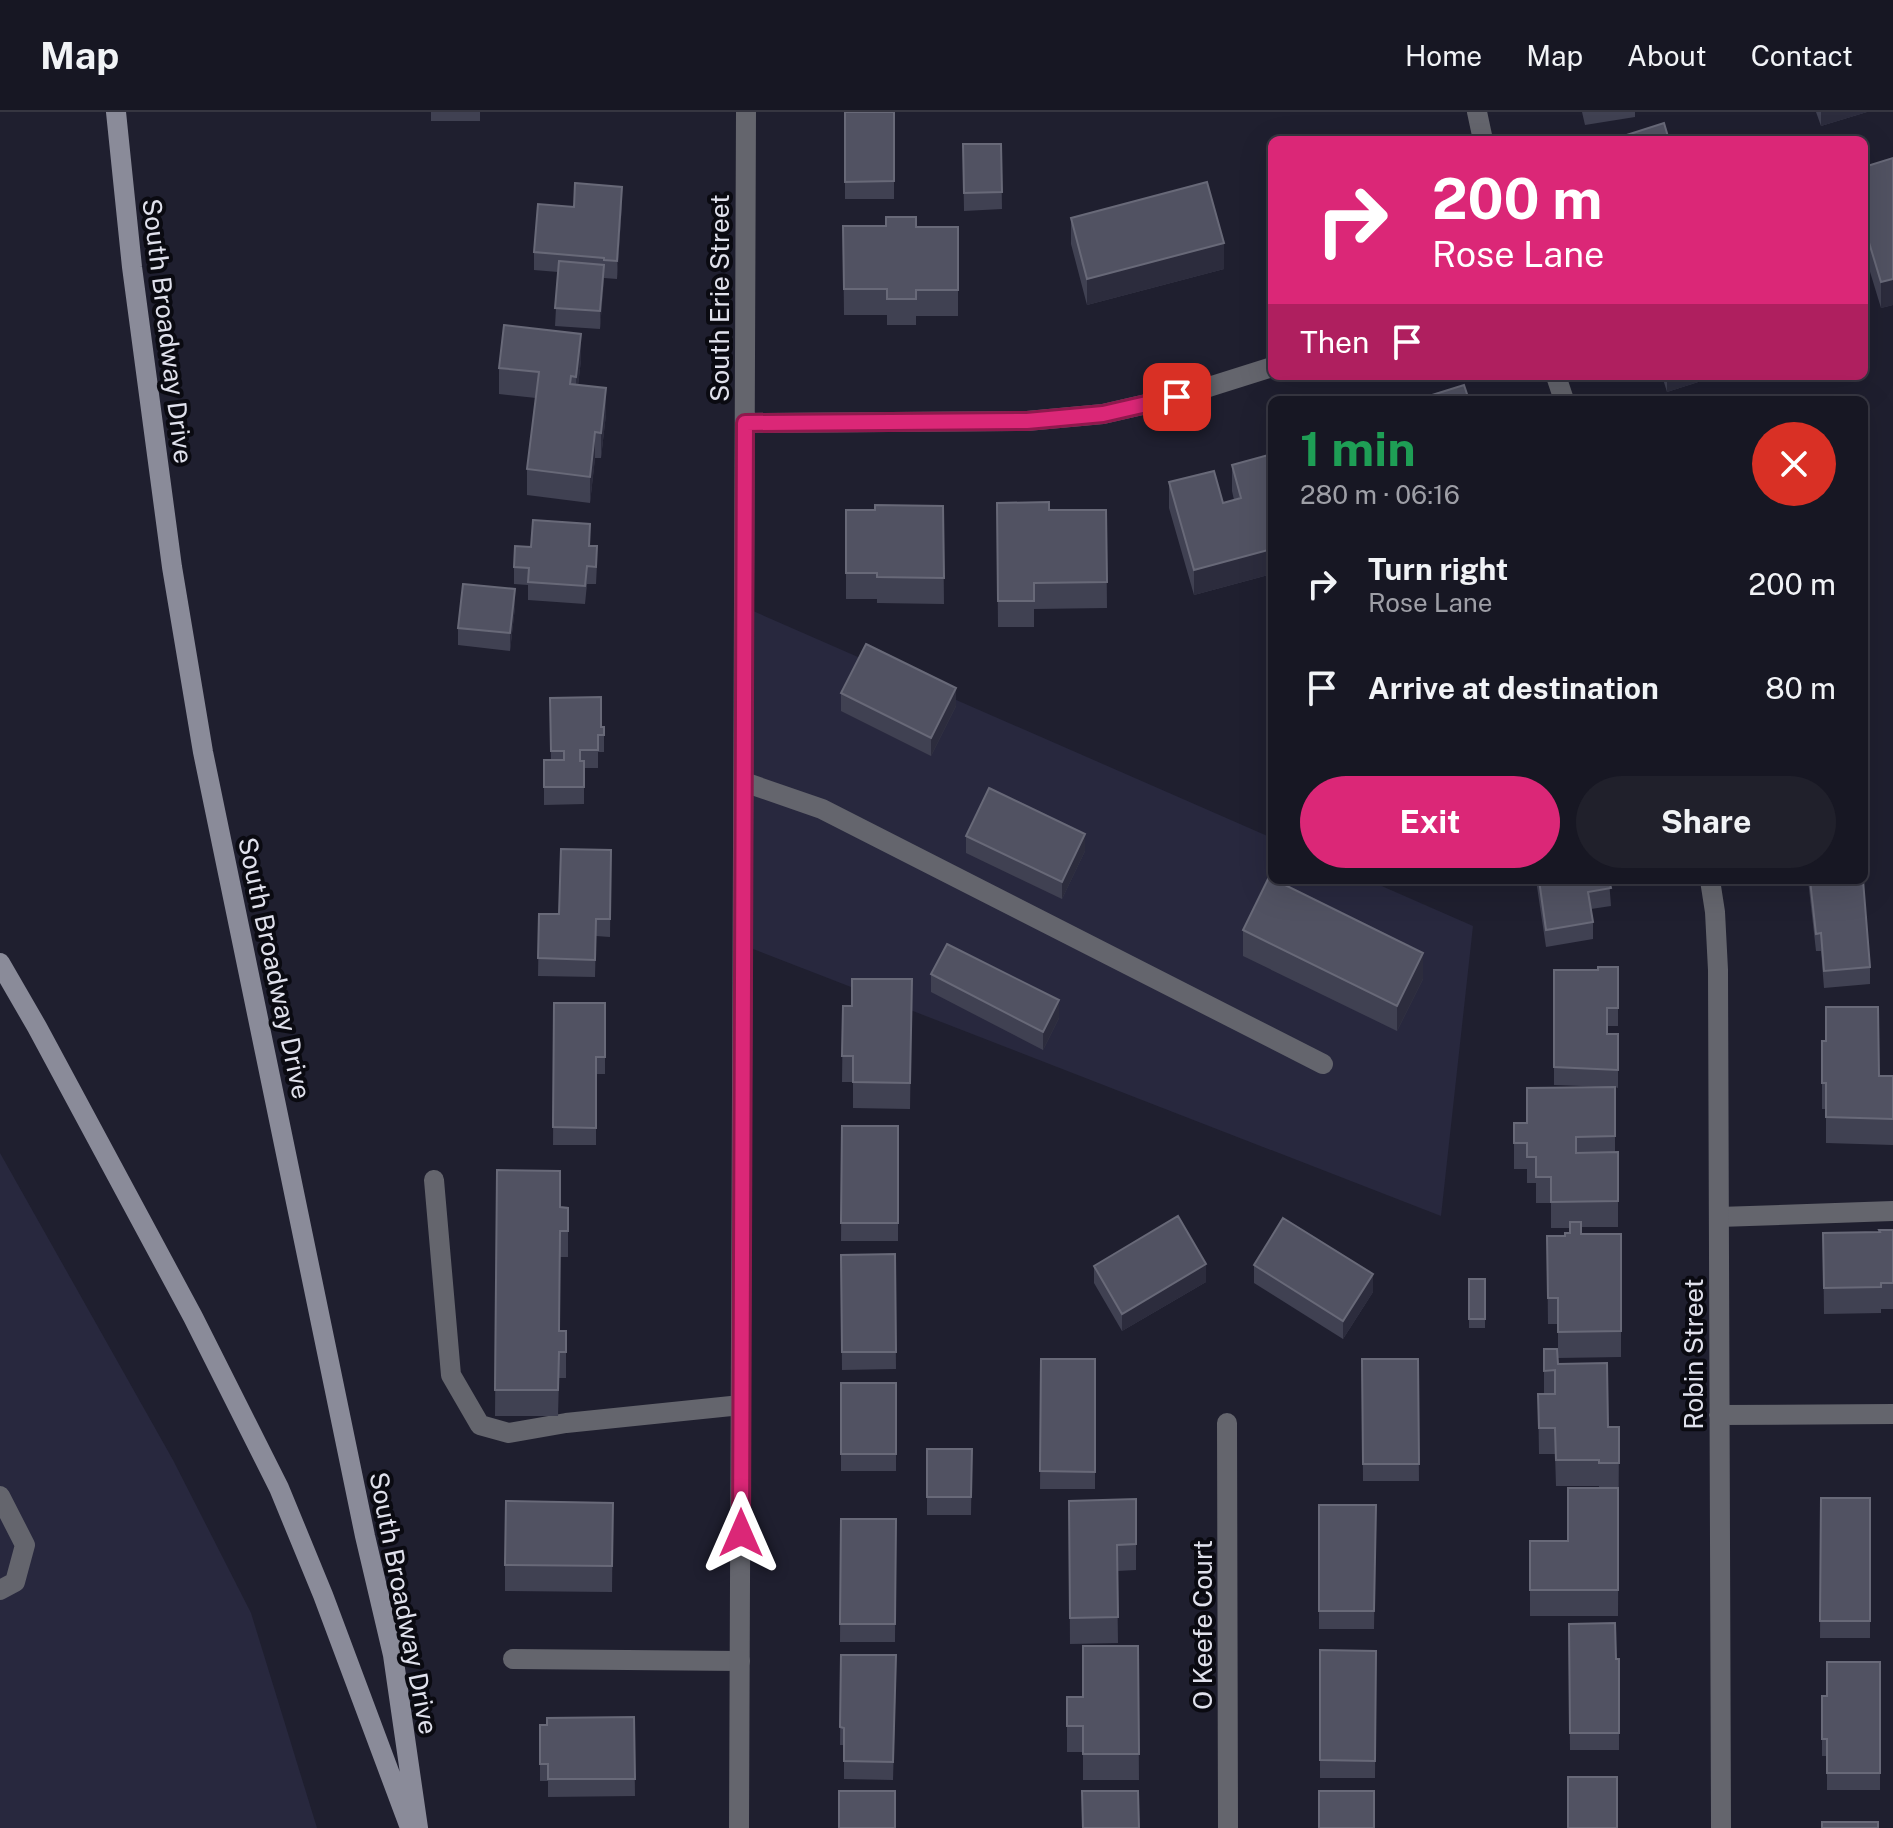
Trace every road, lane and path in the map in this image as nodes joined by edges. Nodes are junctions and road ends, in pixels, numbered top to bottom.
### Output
1 (116, 112) edge
2 (746, 112) edge
3 (1477, 112) edge
4 (1482, 136) edge
5 (1268, 368) edge
6 (745, 423) junction
7 (744, 782) junction
8 (1711, 884) edge
9 (0, 963) edge
10 (1323, 1064) dead end
11 (434, 1180) dead end
12 (1893, 1211) edge
13 (1719, 1217) junction
14 (741, 1405) junction
15 (1893, 1414) edge
16 (1719, 1415) junction
17 (1227, 1423) dead end
18 (0, 1496) edge
19 (0, 1590) edge
20 (513, 1659) dead end
21 (740, 1661) junction
22 (410, 1828) edge
23 (418, 1828) edge
24 (739, 1828) edge
25 (1228, 1828) edge
26 (1721, 1828) edge

1 - 23 main road, South Broadway Drive
2 - 6 street, South Erie Street
3 - 4 street
5 - 6 street
6 - 7 street, South Erie Street
7 - 10 street
7 - 14 street, South Erie Street
8 - 13 street, Robin Street
9 - 22 main road, South Broadway Drive
11 - 14 street
12 - 13 street
13 - 16 street, Robin Street
14 - 21 street, South Erie Street
15 - 16 street
16 - 26 street, Robin Street
17 - 25 street, O Keefe Court
18 - 19 street
20 - 21 street
21 - 24 street, South Erie Street

